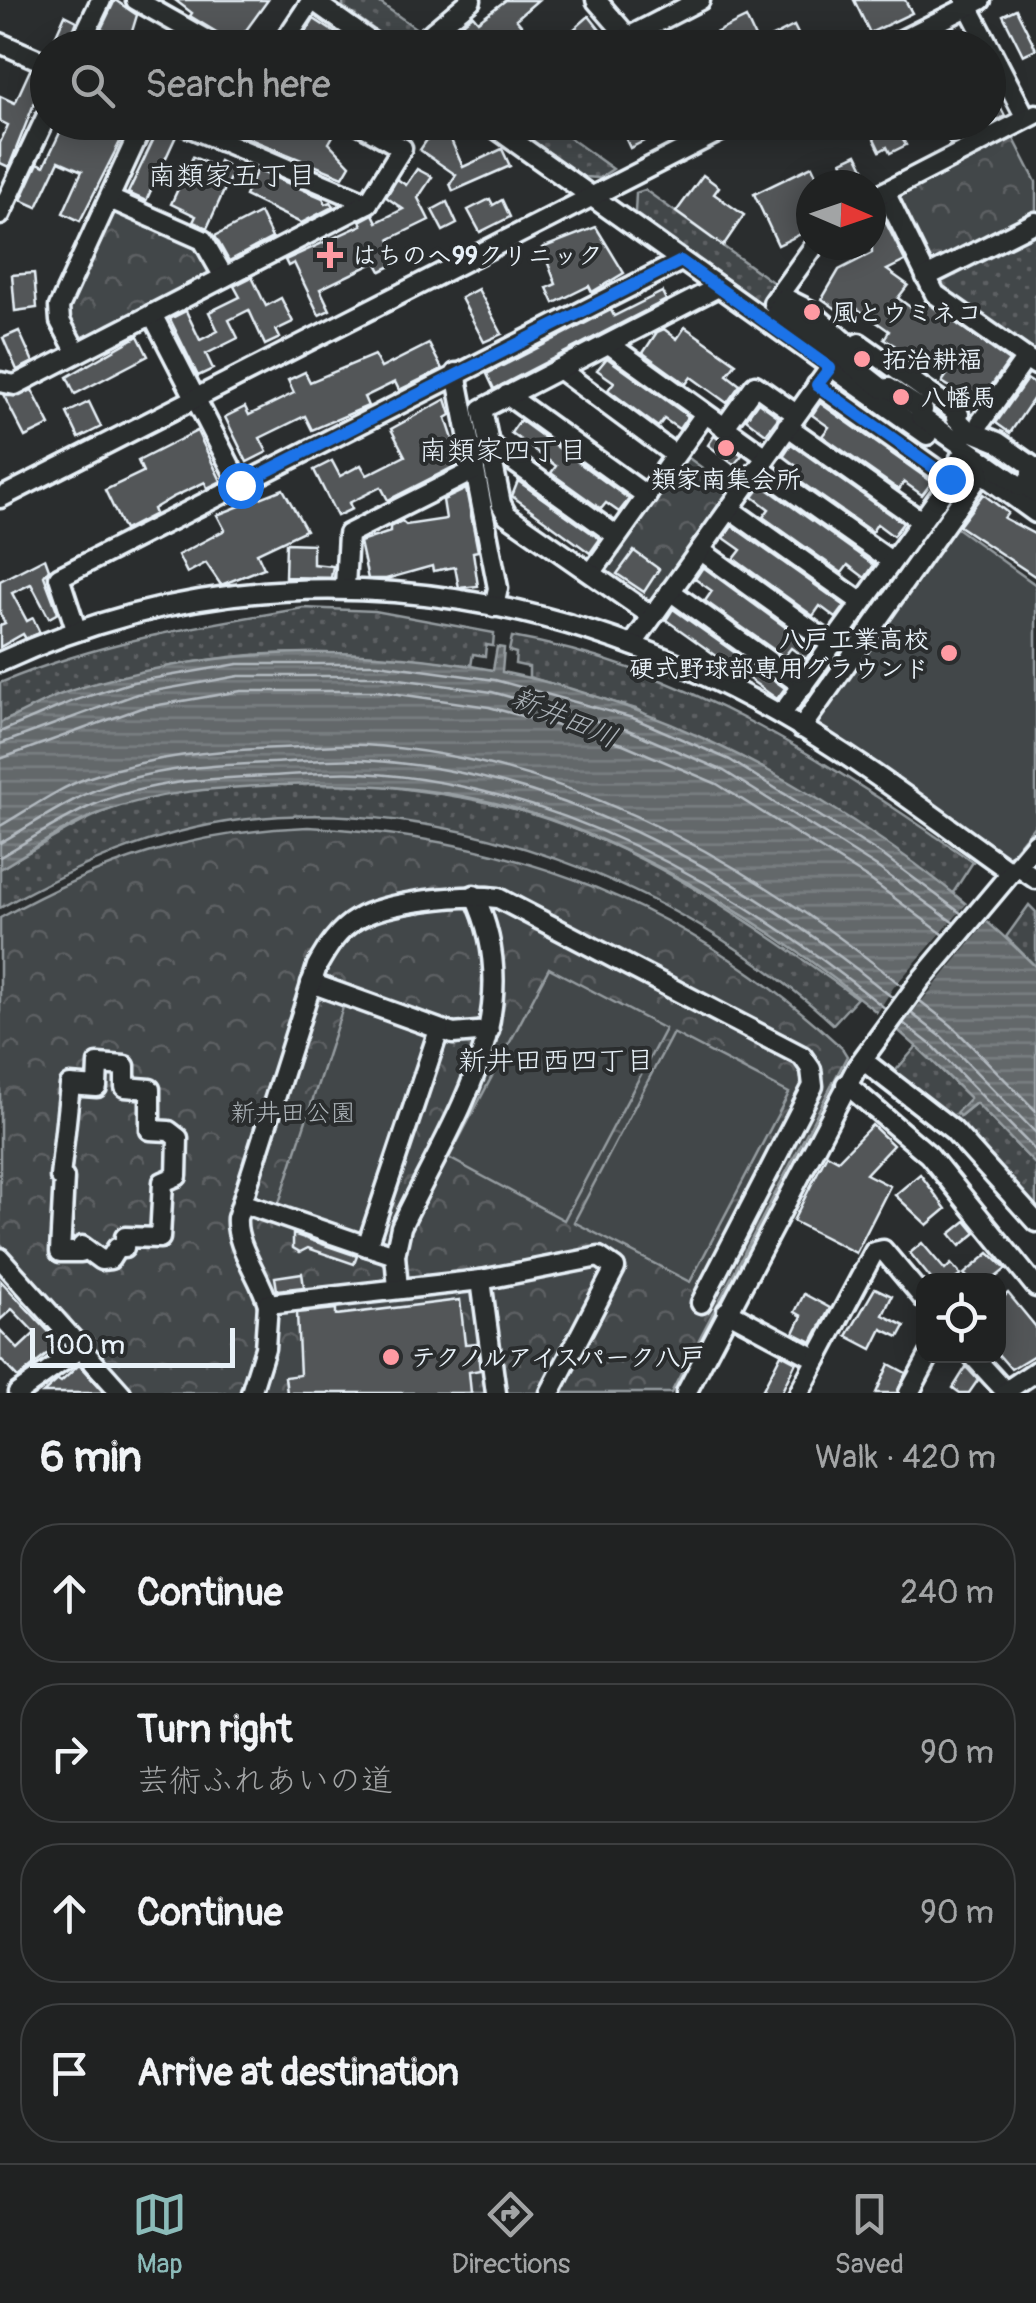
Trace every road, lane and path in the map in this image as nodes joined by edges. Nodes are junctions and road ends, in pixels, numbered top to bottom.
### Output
1 (101, 0) edge
2 (136, 0) edge
3 (312, 0) edge
4 (471, 0) edge
5 (596, 0) edge
6 (700, 0) edge
7 (971, 2) edge
8 (87, 30) edge
9 (189, 30) edge
10 (292, 30) edge
11 (354, 30) edge
12 (435, 30) edge
13 (622, 30) edge
14 (642, 30) edge
15 (919, 30) edge
16 (986, 30) edge
17 (0, 43) edge
18 (30, 56) edge
19 (1006, 68) edge
20 (1031, 116) edge
21 (1006, 129) edge
22 (35, 140) edge
23 (136, 140) edge
24 (388, 140) edge
25 (513, 140) edge
26 (702, 140) edge
27 (985, 140) edge
28 (220, 141) edge
29 (886, 191) edge
30 (592, 196) junction
31 (110, 198) junction
32 (368, 203) junction
33 (886, 209) edge
34 (0, 216) edge
35 (1036, 222) edge
36 (804, 260) edge
37 (681, 261) junction
38 (224, 277) junction
39 (926, 278) junction
40 (787, 285) junction
41 (718, 287) junction
42 (152, 314) junction
43 (760, 319) junction
44 (609, 344) junction
45 (76, 352) junction
46 (1031, 362) edge
47 (830, 368) junction
48 (559, 369) junction
49 (456, 373) junction
50 (0, 382) edge
51 (817, 385) junction
52 (507, 395) junction
53 (195, 398) junction
54 (705, 414) junction
55 (792, 420) junction
56 (980, 423) junction
57 (724, 428) junction
58 (489, 444) junction
59 (675, 454) junction
60 (965, 461) junction
61 (763, 462) junction
62 (1036, 463) edge
63 (475, 470) junction
64 (981, 473) junction
65 (950, 479) junction
66 (1036, 480) edge
67 (240, 485) junction
68 (1036, 493) edge
69 (647, 496) junction
70 (0, 498) edge
71 (730, 509) junction
72 (1036, 512) edge
73 (921, 521) junction
74 (617, 536) junction
75 (700, 550) junction
76 (891, 561) junction
77 (592, 572) junction
78 (345, 586) junction
79 (670, 592) junction
80 (861, 602) junction
81 (494, 606) junction
82 (652, 616) junction
83 (76, 629) junction
84 (831, 644) junction
85 (632, 645) junction
86 (0, 662) edge
87 (804, 686) junction
88 (781, 715) junction
89 (801, 728) junction
90 (1036, 843) edge
91 (1014, 869) junction
92 (1036, 879) edge
93 (474, 895) junction
94 (311, 983) junction
95 (439, 1030) junction
96 (490, 1031) junction
97 (870, 1055) junction
98 (125, 1066) joint
99 (846, 1084) junction
100 (242, 1203) junction
101 (1036, 1222) edge
102 (366, 1246) junction
103 (395, 1255) junction
104 (0, 1258) edge
105 (481, 1280) junction
106 (398, 1288) junction
107 (1036, 1288) edge
108 (916, 1289) edge
109 (701, 1303) dead end
110 (268, 1304) junction
111 (727, 1311) junction
112 (80, 1349) junction
113 (817, 1359) junction
114 (925, 1363) edge
115 (979, 1363) edge
116 (1036, 1371) edge
117 (1006, 1392) edge
118 (19, 1393) edge
119 (120, 1393) edge
120 (251, 1393) edge
121 (496, 1393) edge
122 (550, 1393) edge
123 (686, 1393) edge
124 (799, 1393) edge
125 (909, 1393) edge

1 - 8 street
2 - 9 street
3 - 10 street
3 - 11 street
4 - 12 street
5 - 13 street
6 - 14 street
7 - 15 street
7 - 16 street
17 - 18 street
19 - 20 street
20 - 21 street
22 - 34 street
23 - 31 street
24 - 32 street
25 - 30 street
26 - 30 street
27 - 29 street
28 - 32 street
30 - 37 street
30 - 53 street
31 - 38 street
31 - 45 street
32 - 38 street
33 - 39 street
35 - 39 street
36 - 40 street
37 - 41 street
37 - 49 street
38 - 42 street
39 - 46 street
40 - 43 street
40 - 56 street
41 - 43 street
41 - 44 street
42 - 45 street
42 - 53 street
43 - 47 street
44 - 48 street
44 - 54 street
45 - 50 street
46 - 56 street
47 - 51 street
47 - 60 street
48 - 52 street
48 - 59 street
49 - 63 street
49 - 67 street
51 - 55 street
51 - 65 street
52 - 58 street
52 - 69 street
53 - 67 street
53 - 70 street
54 - 57 street
54 - 59 street
55 - 57 street
55 - 61 street
55 - 73 street
56 - 62 street
57 - 61 street
58 - 74 street
58 - 77 street
59 - 69 street
60 - 64 street
60 - 65 street
61 - 71 street
61 - 76 street
63 - 78 street
63 - 81 street
64 - 72 street
64 - 89 street
65 - 73 street
66 - 68 street
67 - 83 street
69 - 74 street
71 - 75 street
71 - 80 street
73 - 76 street
74 - 77 street
75 - 79 street
75 - 84 street
76 - 80 street
77 - 82 street
78 - 81 street
78 - 83 street
79 - 82 street
79 - 87 street
80 - 84 street
81 - 85 street
82 - 85 street
83 - 86 street
84 - 87 street
85 - 88 street
87 - 88 street
88 - 89 street
89 - 91 street
90 - 91 street
91 - 92 street
91 - 97 street
93 - 94 street
93 - 96 street
93 - 109 street
94 - 95 street
94 - 100 street
95 - 96 street
95 - 102 street
96 - 103 street
97 - 99 street
97 - 101 street
98 - 98 street
99 - 107 street
99 - 111 street
100 - 102 street
100 - 110 street
102 - 103 street
103 - 106 street
104 - 112 street
105 - 106 street
105 - 121 street
105 - 122 street
106 - 110 street
108 - 113 street
110 - 120 street
111 - 113 street
111 - 123 street
112 - 118 street
112 - 119 street
113 - 124 street
114 - 125 street
115 - 117 street
116 - 117 street

